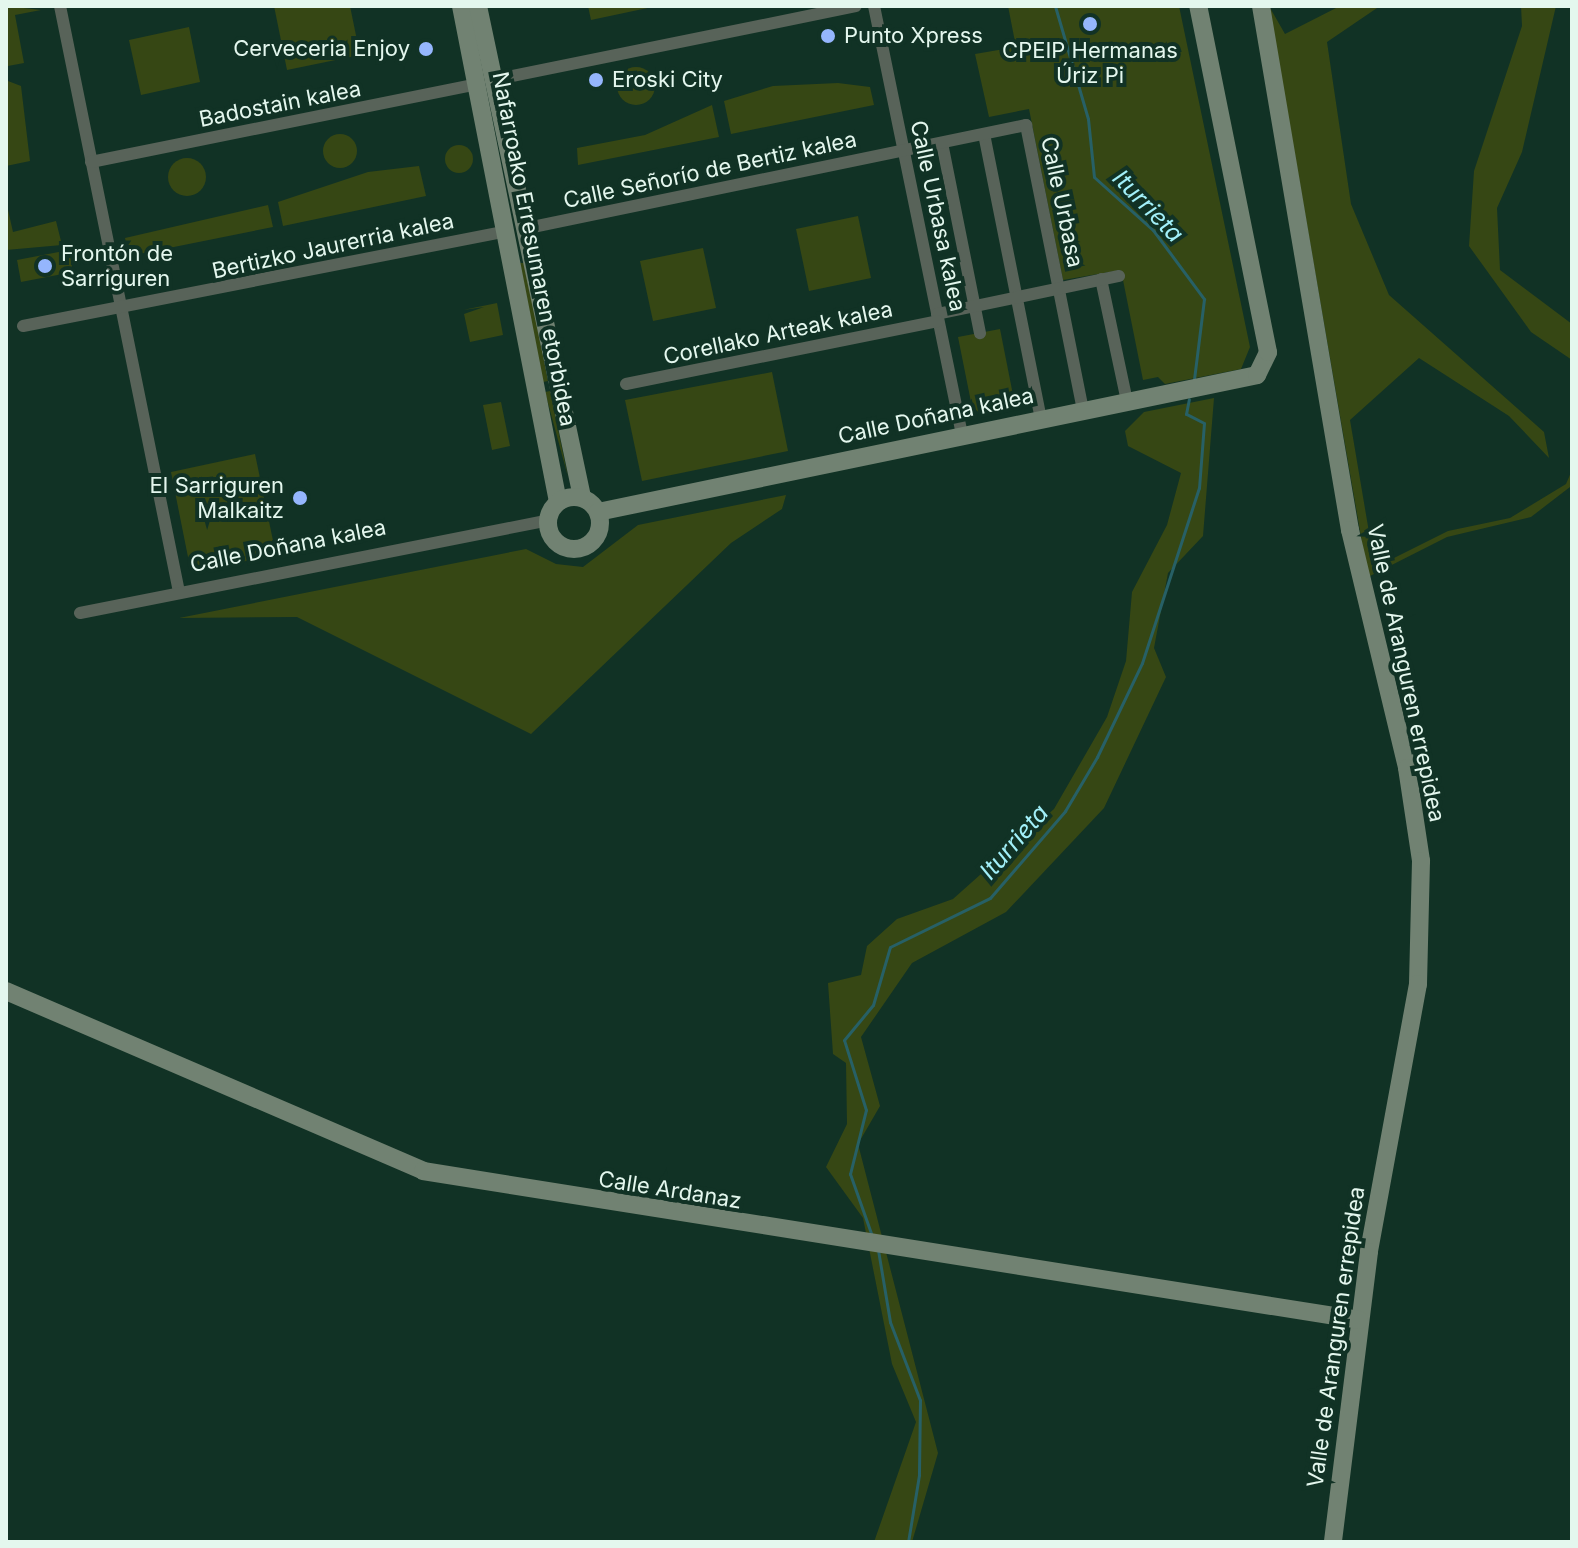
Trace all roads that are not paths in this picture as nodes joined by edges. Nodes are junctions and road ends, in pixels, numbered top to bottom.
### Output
1 (60, 6) edge
2 (461, 6) edge
3 (478, 6) edge
4 (856, 6) edge
5 (874, 6) edge
6 (1198, 6) edge
7 (1261, 6) edge
8 (485, 82) junction
9 (984, 134) junction
10 (942, 143) junction
11 (904, 151) junction
12 (91, 162) junction
13 (515, 230) junction
14 (1119, 276) dead end
15 (1101, 279) junction
16 (1059, 288) junction
17 (1017, 297) junction
18 (974, 306) junction
19 (121, 310) junction
20 (938, 317) junction
21 (23, 326) dead end
22 (980, 333) dead end
23 (626, 384) dead end
24 (1127, 401) junction
25 (1083, 410) junction
26 (1041, 419) junction
27 (962, 435) junction
28 (582, 497) junction
29 (558, 502) junction
30 (598, 512) junction
31 (548, 520) junction
32 (179, 592) junction
33 (80, 613) dead end
34 (6, 991) edge
35 (1359, 1320) junction
36 (1333, 1542) edge

1 - 12 street
2 - 8 street, Nafarroako Erresumaren etorbidea
3 - 8 street, Nafarroako Erresumaren etorbidea
4 - 8 street, Badostain kalea
5 - 11 street, Calle Urbasa kalea
6 - 24 street, Calle Doñana kalea
7 - 35 street, Valle de Aranguren errepidea
8 - 12 street, Badostain kalea
8 - 13 street, Nafarroako Erresumaren etorbidea
9 - 10 street
9 - 16 street, Calle Urbasa
9 - 17 street
10 - 11 street
10 - 18 street, Calle Urbasa kalea
11 - 13 street, Calle Señorío de Bertiz kalea
11 - 20 street, Calle Urbasa kalea
12 - 19 street
13 - 19 street, Bertizko Jaurerria kalea
13 - 28 street, Nafarroako Erresumaren etorbidea
13 - 29 street, Nafarroako Erresumaren etorbidea
14 - 15 street, Calle Urbasa
15 - 16 street, Calle Urbasa
15 - 24 street, Calle Urbasa
16 - 17 street, Calle Urbasa
16 - 25 street, Calle Urbasa
17 - 18 street, Calle Urbasa
17 - 26 street
18 - 20 street, Calle Urbasa
18 - 22 street, Calle Urbasa kalea
19 - 21 street
19 - 32 street
20 - 23 street, Corellako Arteak kalea
20 - 27 street, Calle Urbasa kalea
24 - 25 street, Calle Doñana kalea
25 - 26 street, Calle Doñana kalea
26 - 27 street, Calle Doñana kalea
27 - 30 street, Calle Doñana kalea
28 - 29 street
28 - 30 street
29 - 31 street
30 - 31 street
31 - 32 street, Calle Doñana kalea
32 - 33 street, Calle Doñana kalea
34 - 35 street, Calle Ardanaz
35 - 36 street, Valle de Aranguren errepidea

